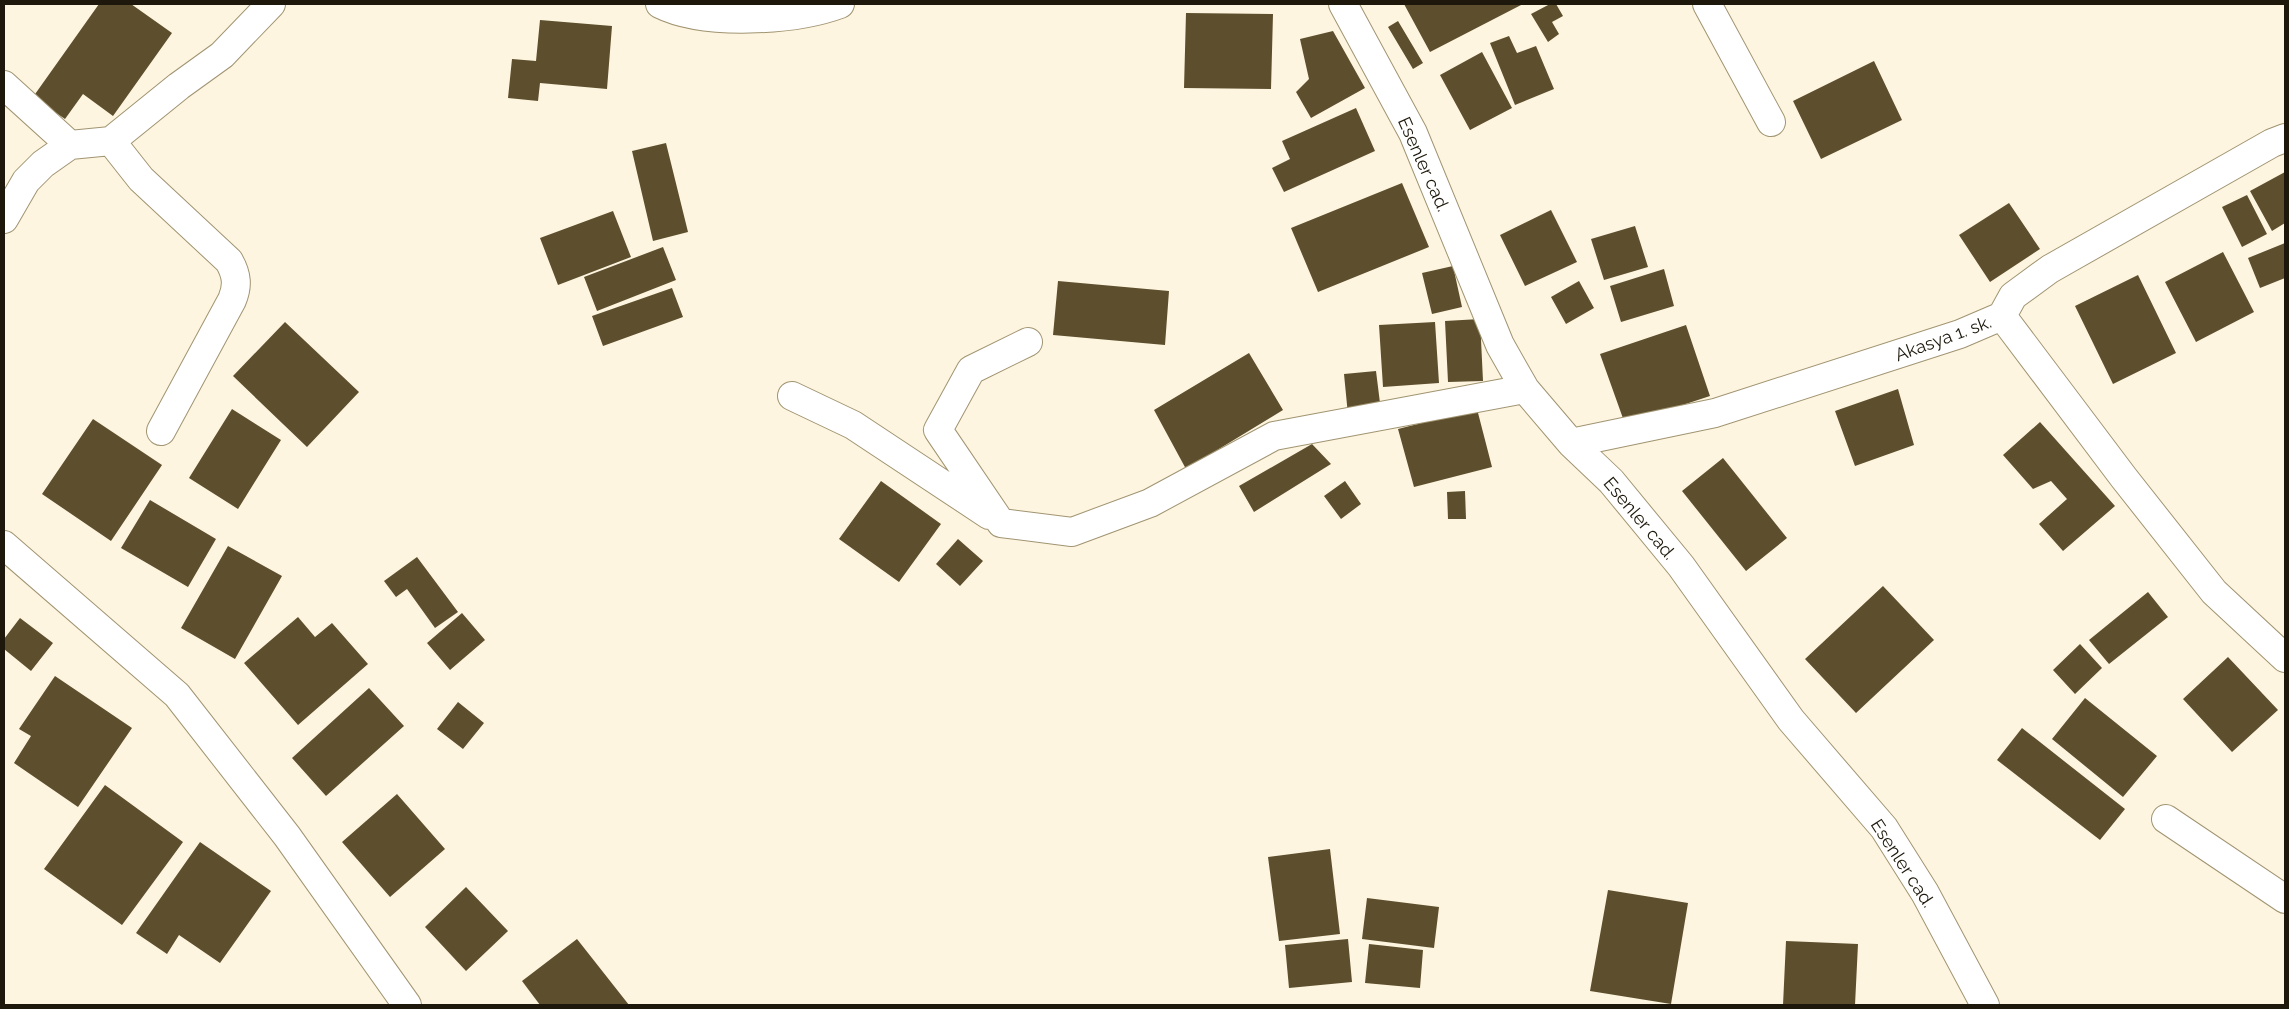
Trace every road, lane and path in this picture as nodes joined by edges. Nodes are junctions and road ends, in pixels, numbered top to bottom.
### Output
1 (272, 4) edge
2 (660, 4) edge
3 (840, 4) edge
4 (1343, 4) edge
5 (1707, 4) edge
6 (4, 85) edge
7 (1771, 122) dead end
8 (111, 141) junction
9 (2279, 141) edge
10 (70, 145) junction
11 (4, 219) edge
12 (2002, 316) junction
13 (1028, 342) dead end
14 (1525, 390) junction
15 (792, 396) dead end
16 (161, 430) dead end
17 (1571, 443) junction
18 (1001, 523) junction
19 (4, 545) edge
20 (2285, 658) edge
21 (2166, 819) dead end
22 (2285, 899) edge
23 (407, 1005) edge
24 (1985, 1005) edge

1 - 8 street
2 - 3 street
4 - 14 street, Esenler cad.
5 - 7 street
6 - 10 street
8 - 10 street
8 - 16 street
9 - 12 street, Akasya 1. sk.
10 - 11 street
12 - 17 street, Akasya 1. sk.
12 - 20 street
13 - 18 street
14 - 17 street, Esenler cad.
14 - 18 street
15 - 18 street
17 - 24 street, Esenler cad.
19 - 23 street
21 - 22 street

